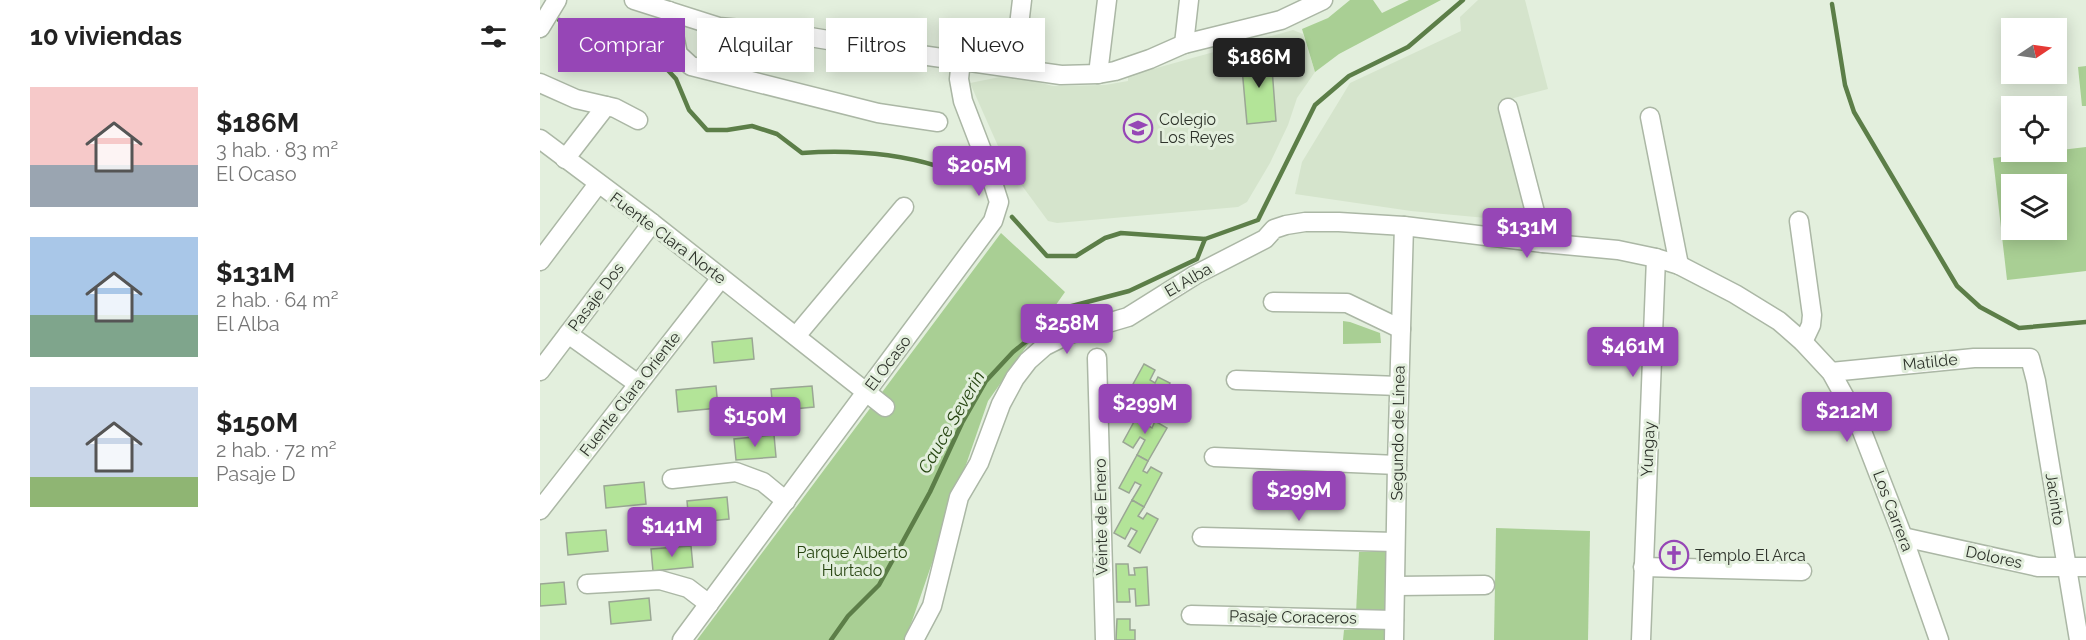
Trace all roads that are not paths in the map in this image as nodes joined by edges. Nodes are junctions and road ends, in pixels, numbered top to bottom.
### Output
1 (557, 0) edge
2 (634, 0) edge
3 (1022, 0) edge
4 (1107, 0) edge
5 (1190, 0) edge
6 (1313, 2) edge
7 (669, 11) junction
8 (1020, 18) edge
9 (540, 28) edge
10 (1184, 44) junction
11 (939, 57) edge
12 (960, 72) edge
13 (1041, 72) edge
14 (1098, 74) junction
15 (540, 83) edge
16 (606, 106) junction
17 (1508, 108) dead end
18 (1650, 117) dead end
19 (638, 120) dead end
20 (938, 122) dead end
21 (542, 146) edge
22 (565, 159) junction
23 (598, 184) junction
24 (904, 207) dead end
25 (1799, 221) dead end
26 (652, 223) junction
27 (1404, 226) junction
28 (1543, 243) junction
29 (1656, 258) junction
30 (540, 261) edge
31 (1679, 265) junction
32 (721, 278) junction
33 (1273, 302) dead end
34 (1401, 329) junction
35 (568, 334) junction
36 (796, 336) junction
37 (1803, 342) junction
38 (1097, 358) dead end
39 (2030, 358) joint
40 (540, 371) edge
41 (1831, 372) junction
42 (1236, 380) dead end
43 (638, 384) junction
44 (1399, 386) junction
45 (868, 391) junction
46 (885, 406) dead end
47 (1214, 457) dead end
48 (1397, 465) junction
49 (672, 479) dead end
50 (547, 488) edge
51 (786, 501) junction
52 (540, 510) edge
53 (1202, 537) dead end
54 (1903, 537) junction
55 (1395, 542) junction
56 (1643, 567) junction
57 (2086, 567) edge
58 (2066, 568) junction
59 (1802, 571) dead end
60 (587, 584) dead end
61 (1485, 585) dead end
62 (1396, 586) junction
63 (709, 604) junction
64 (1191, 615) dead end
65 (1394, 620) junction
66 (682, 640) edge
67 (914, 640) edge
68 (1104, 640) edge
69 (1394, 640) edge
70 (1641, 640) edge
71 (1939, 640) edge
72 (2079, 640) edge

1 - 9 street
2 - 7 street
3 - 8 street
4 - 14 street
5 - 10 street
6 - 10 street
7 - 11 street
7 - 20 street
10 - 14 street
12 - 45 street, El Ocaso
13 - 14 street
15 - 16 street
16 - 19 street
16 - 22 street
17 - 28 street
18 - 31 street
21 - 22 street, Fuente Clara Norte
22 - 23 street, Fuente Clara Norte
23 - 26 street, Fuente Clara Norte
23 - 30 street
24 - 36 street
25 - 37 street
26 - 32 street, Fuente Clara Norte
26 - 35 street, Pasaje Dos
27 - 28 street, El Alba
27 - 34 street, Segundo de Línea
27 - 67 street, El Alba
28 - 29 street, El Alba
29 - 31 street
29 - 56 street, Yungay
31 - 37 street
32 - 36 street, Fuente Clara Norte
32 - 43 street, Fuente Clara Oriente
33 - 34 street
34 - 44 street, Segundo de Línea
35 - 40 street, Pasaje Dos
35 - 43 street
36 - 45 street, Fuente Clara Norte
37 - 41 street, Los Carrera
38 - 68 street, Veinte de Enero
39 - 41 street, Matilde
39 - 58 street, Jacinto
41 - 54 street, Los Carrera
42 - 44 street
43 - 50 street, Fuente Clara Oriente
44 - 48 street, Segundo de Línea
45 - 46 street, Fuente Clara Norte
45 - 51 street, El Ocaso
47 - 48 street
48 - 55 street, Segundo de Línea
49 - 51 street
50 - 52 street, Fuente Clara Oriente
51 - 63 street, El Ocaso
53 - 55 street
54 - 58 street, Dolores
54 - 71 street, Los Carrera
55 - 62 street, Segundo de Línea
56 - 59 street
56 - 70 street, Yungay
57 - 58 street, Dolores
58 - 72 street, Jacinto
60 - 63 street
61 - 62 street
62 - 65 street, Segundo de Línea
63 - 66 street, El Ocaso
64 - 65 street, Pasaje Coraceros
65 - 69 street, Segundo de Línea

